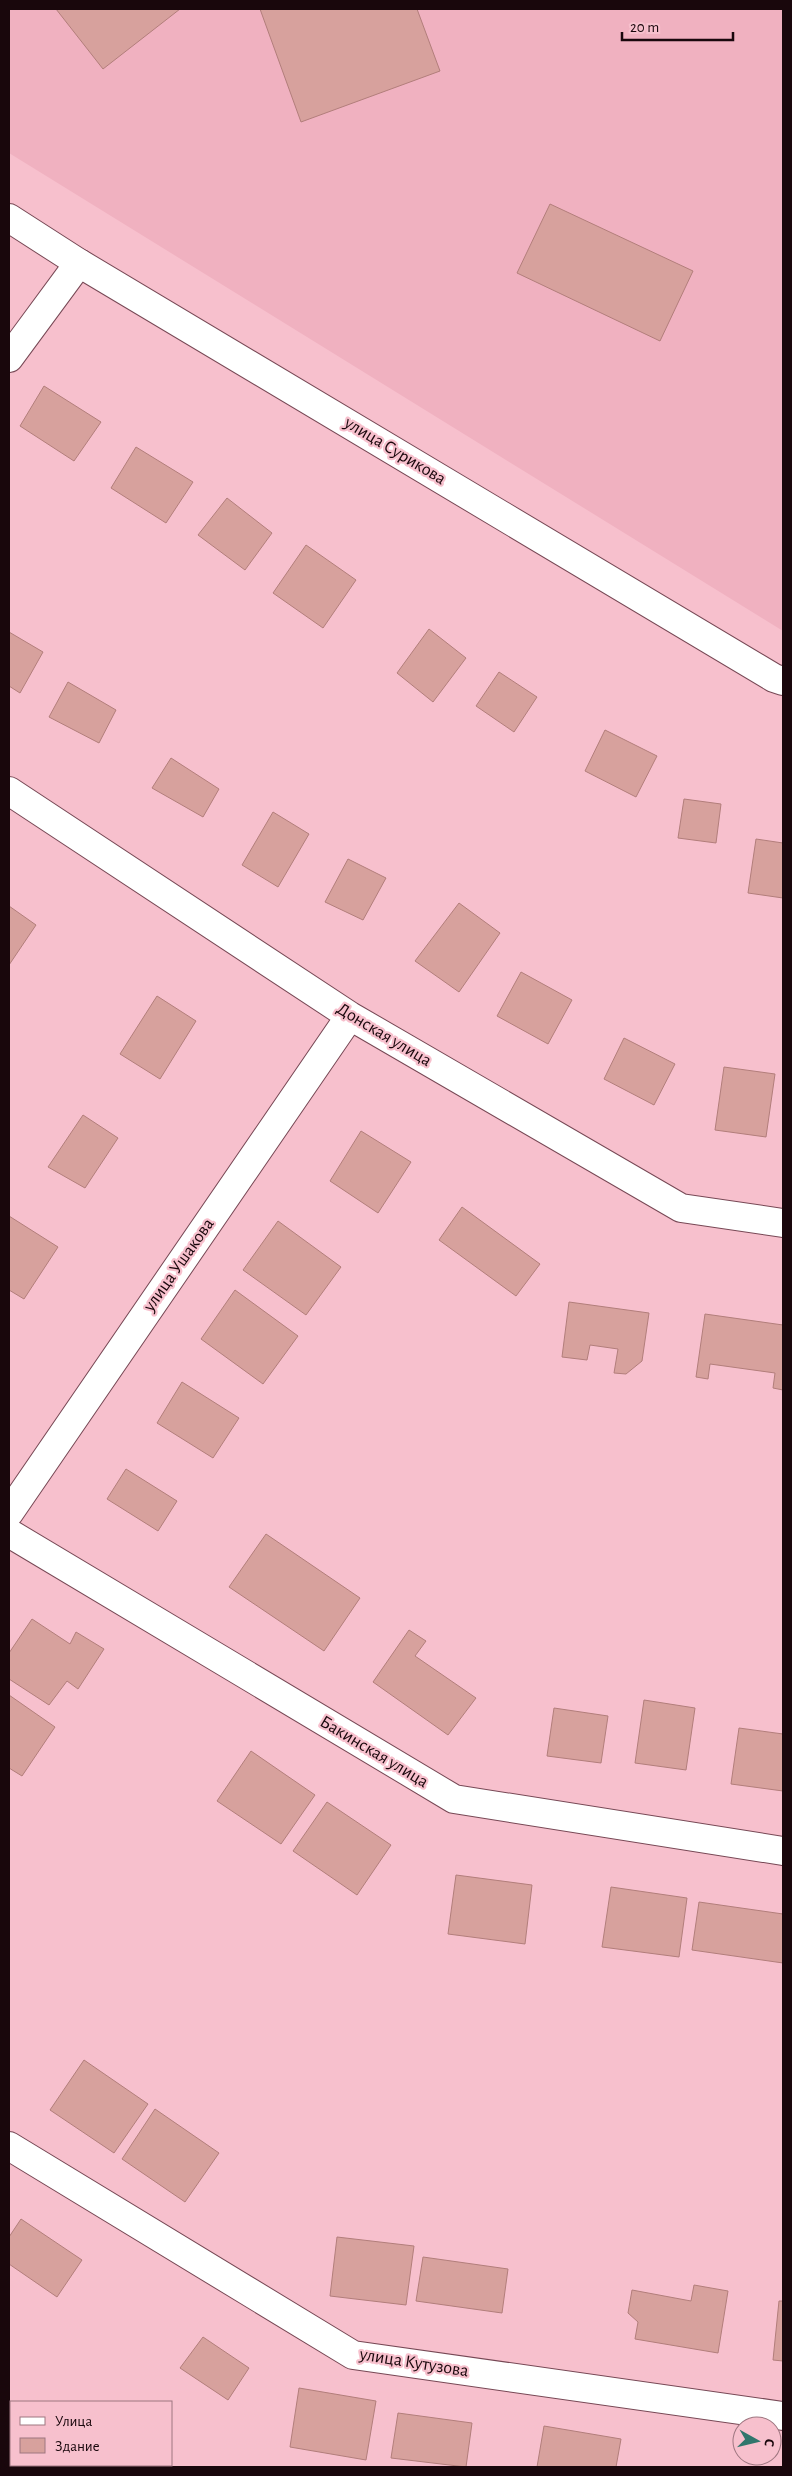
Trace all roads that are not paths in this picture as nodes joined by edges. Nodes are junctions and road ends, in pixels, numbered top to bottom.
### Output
1 (9, 218) edge
2 (79, 263) junction
3 (9, 358) edge
4 (783, 681) edge
5 (9, 791) edge
6 (350, 1016) junction
7 (783, 1223) edge
8 (9, 1513) edge
9 (9, 1532) edge
10 (783, 1851) edge
11 (9, 2146) edge
12 (783, 2416) edge

1 - 2 street, улица Сурикова
2 - 3 street
2 - 4 street, улица Сурикова
5 - 6 street, Донская улица
6 - 7 street, Донская улица
6 - 8 street, улица Ушакова
9 - 10 street, Бакинская улица
11 - 12 street, улица Кутузова

